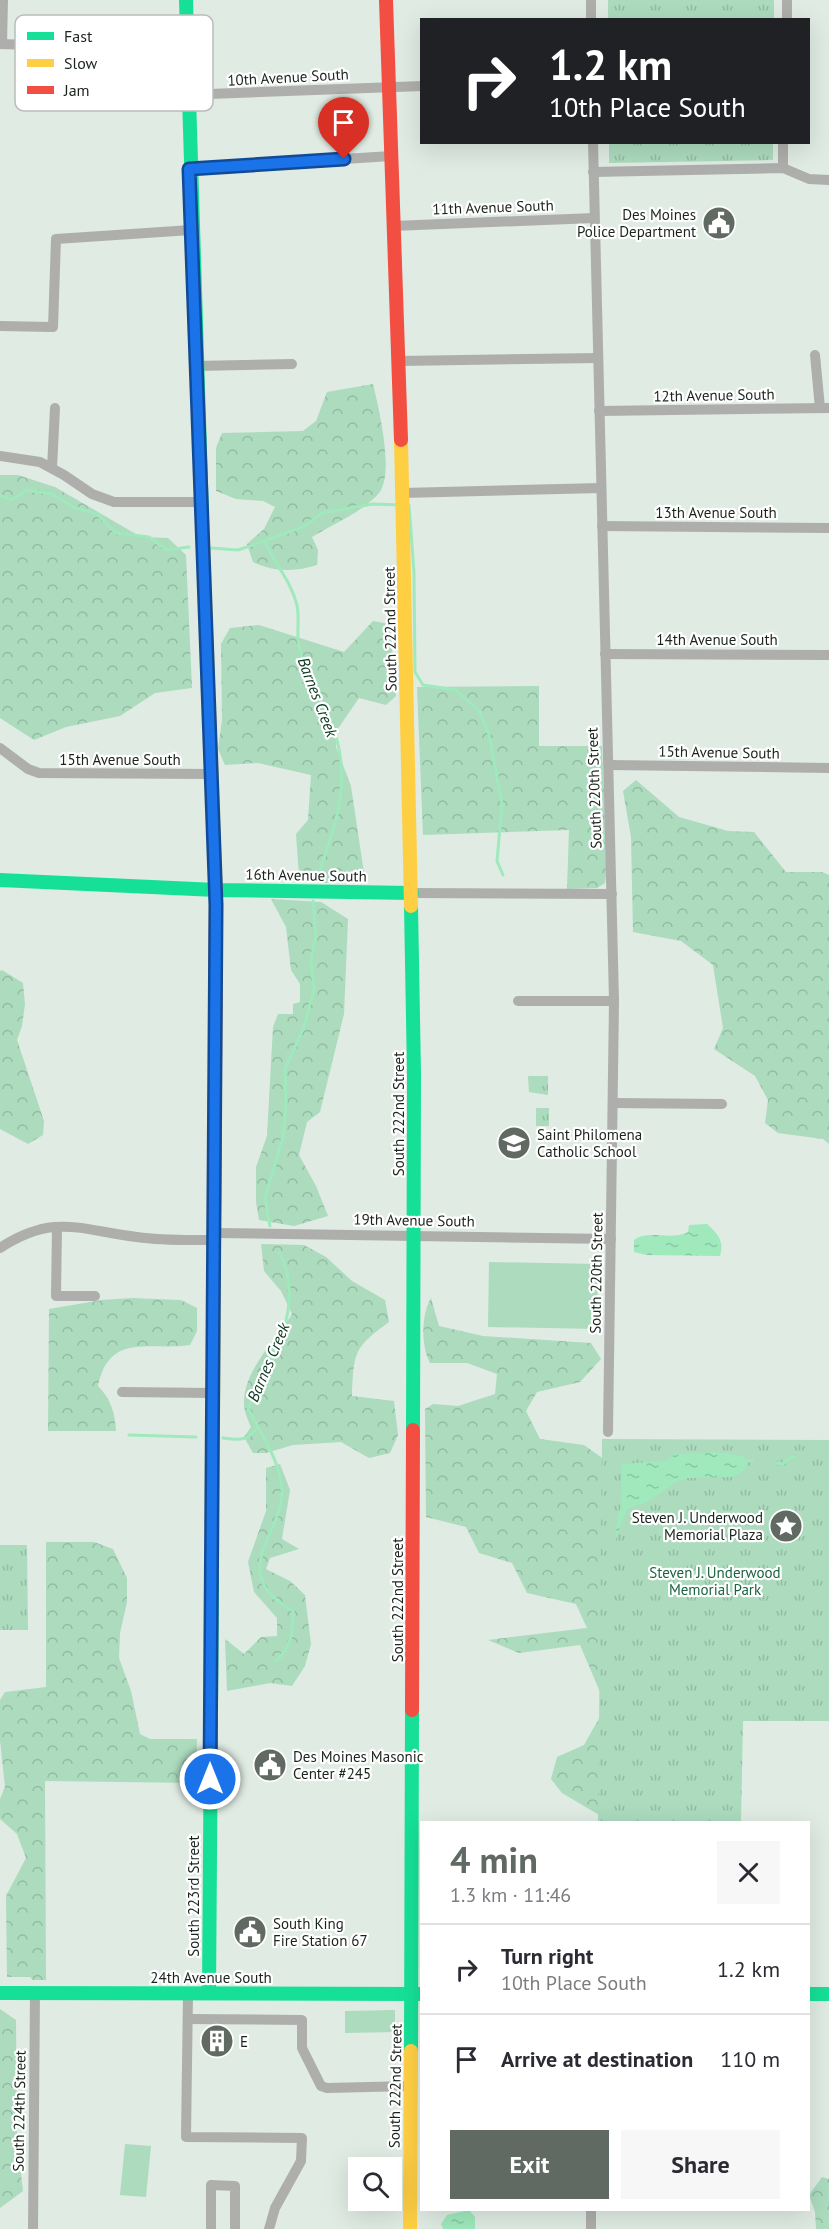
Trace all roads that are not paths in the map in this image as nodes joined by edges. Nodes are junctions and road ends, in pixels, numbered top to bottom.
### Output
1 (3, 0) edge
2 (186, 0) edge
3 (386, 0) edge
4 (591, 0) edge
5 (787, 0) edge
6 (186, 15) edge
7 (591, 18) edge
8 (787, 18) edge
9 (1, 44) edge
10 (388, 87) junction
11 (420, 87) edge
12 (213, 96) edge
13 (188, 111) edge
14 (593, 144) edge
15 (783, 144) edge
16 (391, 156) junction
17 (783, 168) junction
18 (189, 169) junction
19 (593, 172) junction
20 (829, 180) edge
21 (594, 218) junction
22 (393, 226) junction
23 (191, 230) junction
24 (0, 326) edge
25 (815, 355) dead end
26 (598, 358) junction
27 (399, 361) junction
28 (292, 364) dead end
29 (196, 366) junction
30 (55, 408) dead end
31 (824, 408) edge
32 (598, 411) junction
33 (0, 456) edge
34 (52, 468) junction
35 (601, 488) junction
36 (403, 493) junction
37 (200, 502) junction
38 (602, 526) junction
39 (829, 528) edge
40 (605, 654) junction
41 (829, 655) edge
42 (0, 748) edge
43 (609, 765) junction
44 (829, 768) edge
45 (212, 774) junction
46 (0, 880) edge
47 (216, 890) junction
48 (412, 893) junction
49 (612, 894) junction
50 (518, 1001) dead end
51 (614, 1001) junction
52 (614, 1103) junction
53 (722, 1104) dead end
54 (57, 1227) junction
55 (415, 1234) junction
56 (215, 1237) junction
57 (611, 1239) junction
58 (0, 1248) edge
59 (95, 1296) dead end
60 (122, 1392) dead end
61 (212, 1393) junction
62 (608, 1432) dead end
63 (0, 1993) edge
64 (36, 1993) junction
65 (188, 1993) junction
66 (209, 1993) junction
67 (417, 1994) edge
68 (810, 1994) edge
69 (829, 1994) edge
70 (188, 2019) junction
71 (411, 2086) junction
72 (591, 2211) edge
73 (33, 2229) edge
74 (211, 2229) edge
75 (235, 2229) edge
76 (269, 2229) edge
77 (410, 2229) edge
78 (591, 2229) edge

1 - 9 street
2 - 6 street, South 223rd Street
3 - 10 street, South 222nd Street
4 - 7 street
5 - 8 street
10 - 11 street, 10th Avenue South
10 - 12 street, 10th Avenue South
10 - 16 street, South 222nd Street
13 - 18 street, South 223rd Street
14 - 19 street, South 220th Street
15 - 17 street
16 - 18 street
16 - 22 street, South 222nd Street
17 - 19 street
17 - 20 street
18 - 23 street, South 223rd Street
19 - 21 street, South 220th Street
21 - 22 street, 11th Avenue South
21 - 26 street, South 220th Street
22 - 27 street, South 222nd Street
23 - 24 street
23 - 29 street, South 223rd Street
25 - 31 street
26 - 27 street
26 - 32 street, South 220th Street
27 - 36 street, South 222nd Street
28 - 29 street
29 - 37 street, South 223rd Street
30 - 34 street
31 - 32 street, 12th Avenue South
32 - 35 street, South 220th Street
33 - 34 street
34 - 37 street
35 - 36 street
35 - 38 street, South 220th Street
36 - 48 street, South 222nd Street
37 - 45 street, South 223rd Street
38 - 39 street, 13th Avenue South
38 - 40 street, South 220th Street
40 - 41 street, 14th Avenue South
40 - 43 street, South 220th Street
42 - 45 street, 15th Avenue South
43 - 44 street, 15th Avenue South
43 - 49 street, South 220th Street
45 - 47 street, South 223rd Street
46 - 47 street, 16th Avenue South
47 - 48 street, 16th Avenue South
47 - 56 street, South 223rd Street
48 - 49 street, 16th Avenue South
48 - 55 street, South 222nd Street
49 - 51 street, South 220th Street
50 - 51 street
51 - 52 street, South 220th Street
52 - 53 street
52 - 57 street, South 220th Street
54 - 56 street, 19th Avenue South
54 - 58 street, 19th Avenue South
54 - 59 street
55 - 56 street, 19th Avenue South
55 - 57 street, 19th Avenue South
55 - 67 street, South 222nd Street
56 - 61 street, South 223rd Street
57 - 62 street, South 220th Street
60 - 61 street
61 - 66 street, South 223rd Street
63 - 64 street, 24th Avenue South
64 - 65 street, 24th Avenue South
64 - 73 street, South 224th Street
65 - 66 street, 24th Avenue South
65 - 70 street
66 - 67 street, 24th Avenue South
67 - 71 street, South 222nd Street
68 - 69 street
70 - 71 street
70 - 76 street
71 - 77 street, South 222nd Street
72 - 78 street
74 - 75 street

